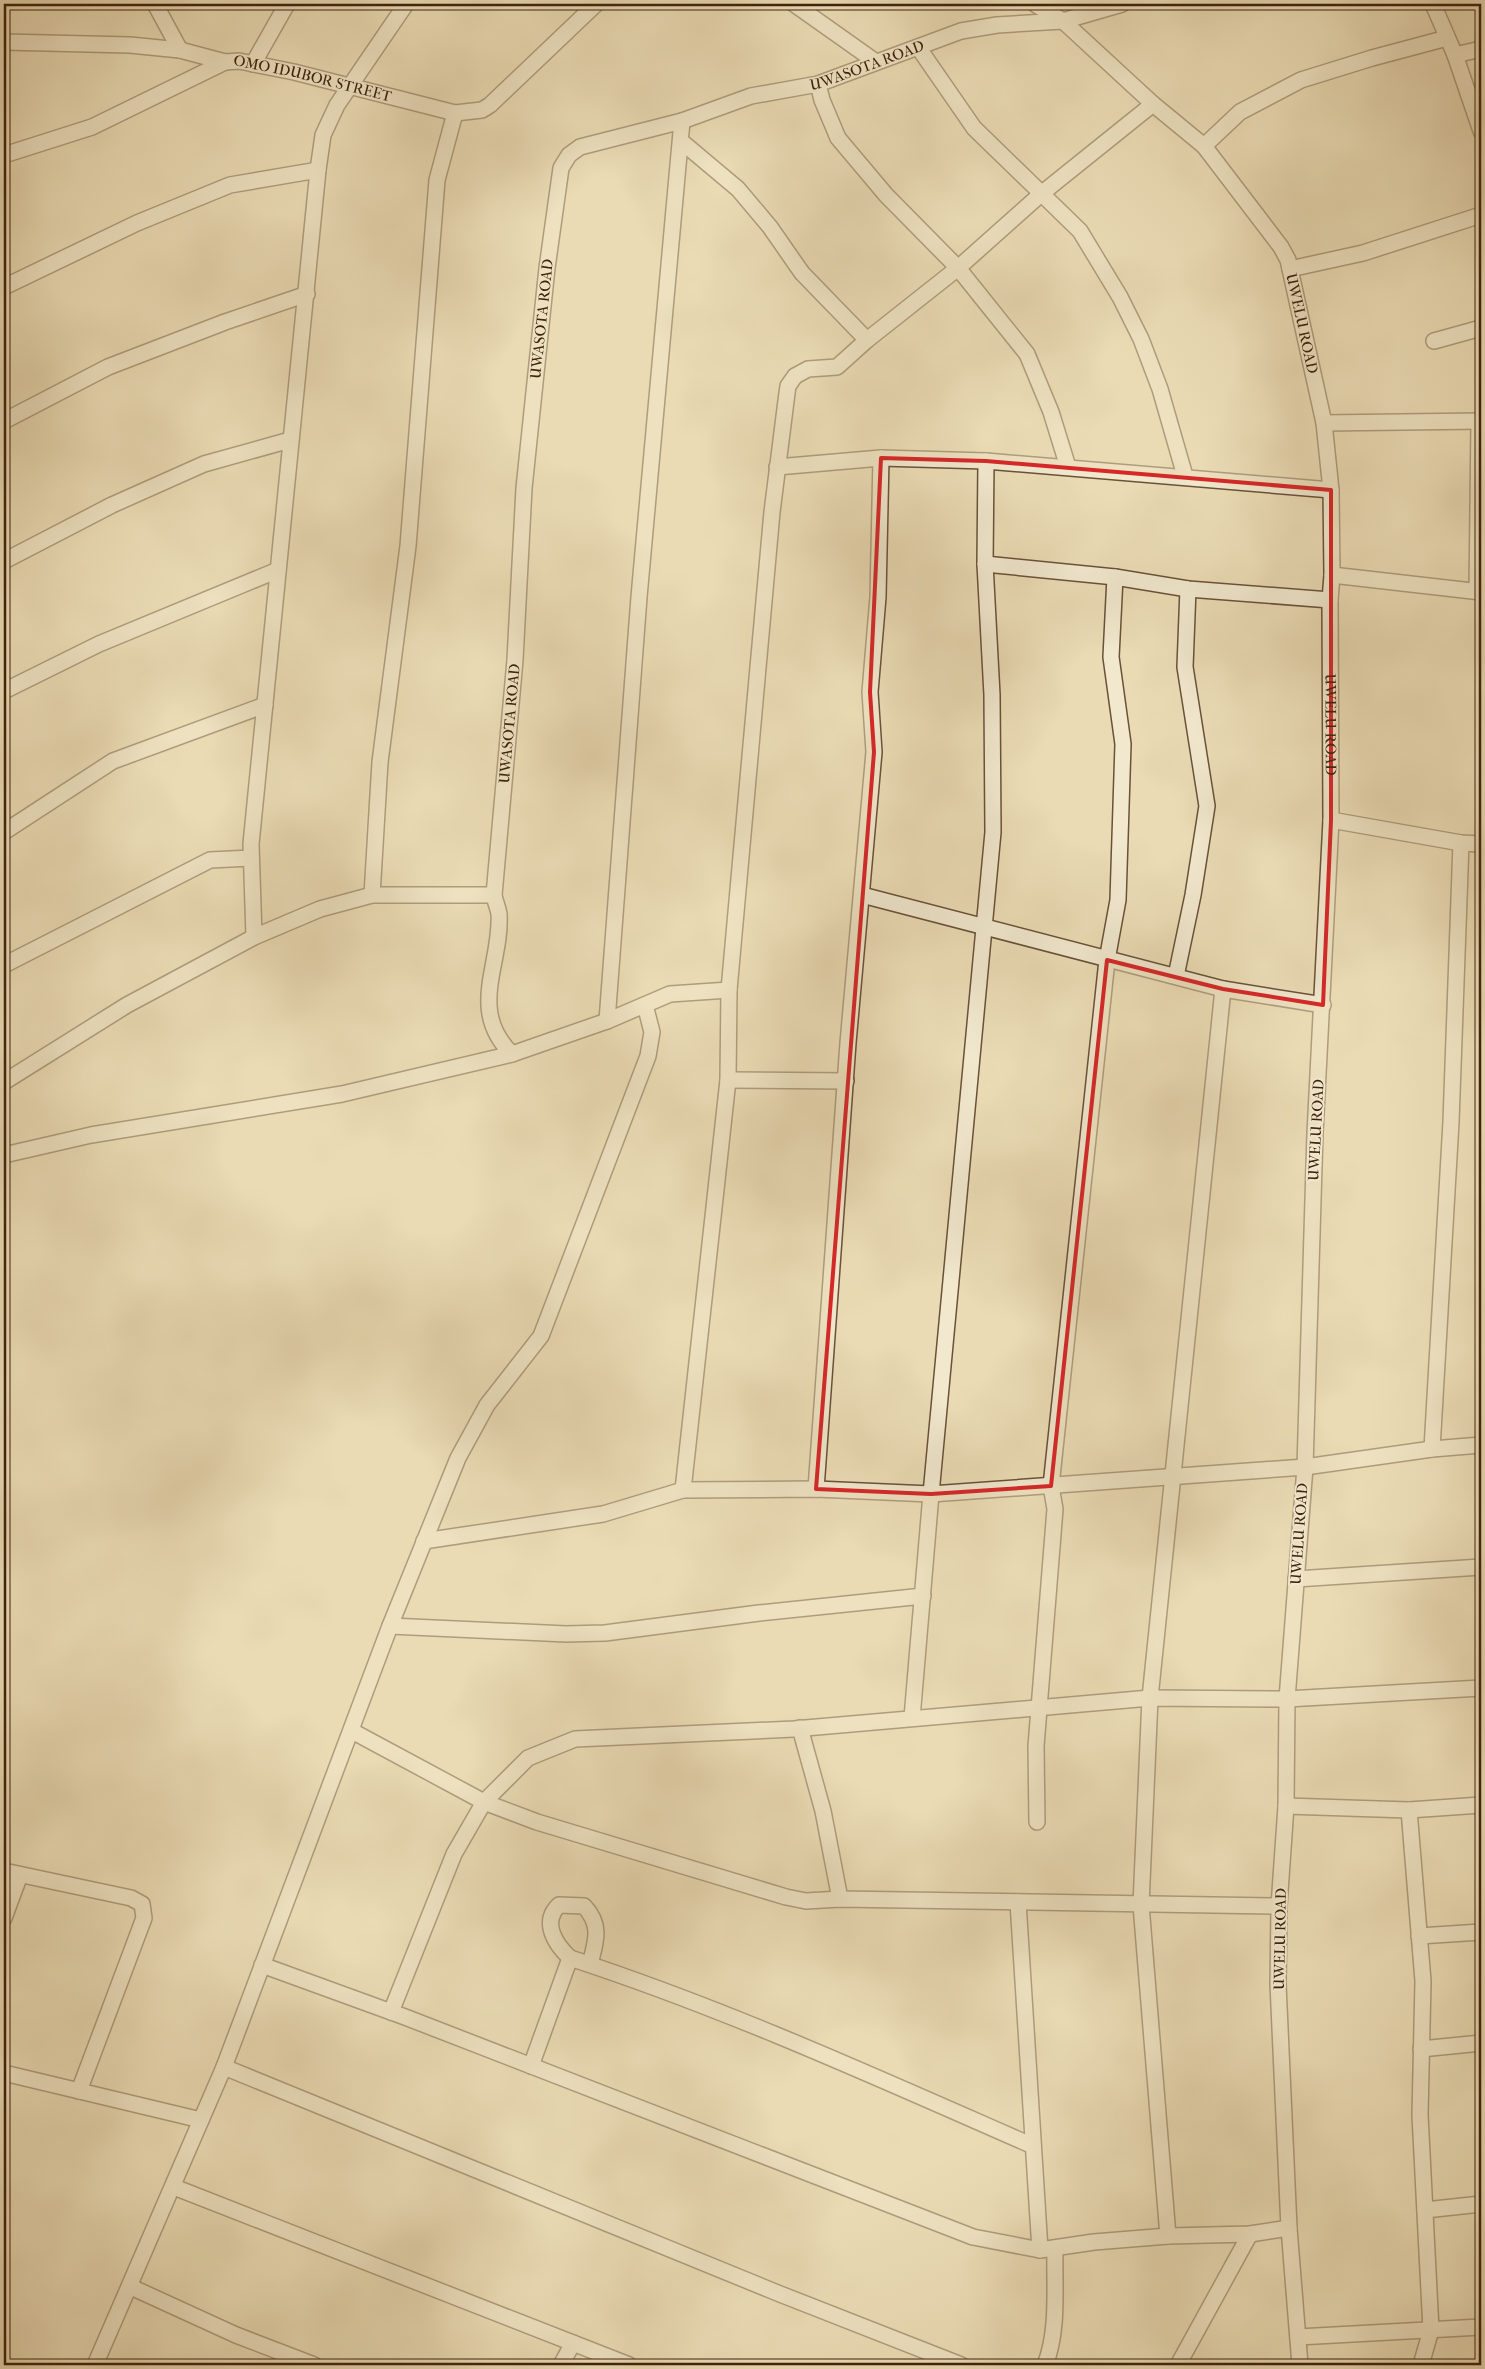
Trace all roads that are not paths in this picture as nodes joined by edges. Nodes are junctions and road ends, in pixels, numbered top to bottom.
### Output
1 (155, 4) edge
2 (287, 4) edge
3 (406, 4) edge
4 (596, 4) edge
5 (794, 4) edge
6 (1035, 4) edge
7 (1122, 4) edge
8 (1433, 4) edge
9 (1063, 22) junction
10 (1447, 38) junction
11 (4, 42) edge
12 (918, 47) junction
13 (1481, 49) edge
14 (180, 50) junction
15 (1454, 55) junction
16 (225, 62) junction
17 (876, 62) junction
18 (253, 64) junction
19 (818, 84) junction
20 (349, 85) junction
21 (1153, 104) junction
22 (455, 113) junction
23 (682, 121) junction
24 (1481, 131) edge
25 (682, 142) junction
26 (1204, 146) junction
27 (4, 156) edge
28 (318, 170) junction
29 (1041, 194) junction
30 (1481, 215) edge
31 (958, 268) junction
32 (1290, 269) junction
33 (4, 287) edge
34 (307, 294) junction
35 (1481, 328) edge
36 (867, 340) junction
37 (1434, 341) dead end
38 (4, 421) edge
39 (1480, 421) edge
40 (1324, 423) junction
41 (290, 440) junction
42 (881, 458) junction
43 (986, 461) junction
44 (777, 466) junction
45 (1068, 467) junction
46 (1185, 476) junction
47 (1331, 490) junction
48 (4, 561) edge
49 (984, 564) junction
50 (278, 570) junction
51 (1332, 575) junction
52 (1115, 577) junction
53 (1188, 589) junction
54 (1479, 591) edge
55 (1330, 600) junction
56 (4, 691) edge
57 (265, 706) junction
58 (1331, 820) junction
59 (4, 832) edge
60 (1461, 843) junction
61 (1481, 844) edge
62 (251, 858) junction
63 (372, 895) junction
64 (494, 895) junction
65 (862, 895) junction
66 (984, 927) junction
67 (254, 937) junction
68 (1107, 960) junction
69 (4, 965) edge
70 (1176, 976) junction
71 (1223, 989) junction
72 (729, 990) junction
73 (645, 1005) junction
74 (1323, 1005) junction
75 (607, 1021) junction
76 (512, 1054) junction
77 (728, 1080) junction
78 (846, 1081) junction
79 (4, 1082) edge
80 (4, 1155) edge
81 (1481, 1445) edge
82 (1432, 1449) junction
83 (1304, 1467) junction
84 (1173, 1478) junction
85 (1051, 1486) junction
86 (816, 1489) junction
87 (684, 1490) junction
88 (931, 1494) junction
89 (424, 1541) junction
90 (1481, 1566) edge
91 (1296, 1579) junction
92 (923, 1596) junction
93 (390, 1626) junction
94 (1481, 1688) edge
95 (1150, 1698) junction
96 (1287, 1699) junction
97 (1039, 1706) junction
98 (912, 1718) junction
99 (800, 1728) junction
100 (352, 1731) junction
101 (484, 1802) junction
102 (1481, 1805) edge
103 (1286, 1806) junction
104 (1409, 1810) junction
105 (1037, 1822) dead end
106 (4, 1871) edge
107 (20, 1875) junction
108 (840, 1899) junction
109 (1018, 1902) junction
110 (1142, 1905) junction
111 (1279, 1906) junction
112 (4, 1918) edge
113 (1481, 1932) edge
114 (1419, 1936) junction
115 (570, 1958) junction
116 (590, 1964) junction
117 (262, 1965) junction
118 (391, 2012) junction
119 (1481, 2043) edge
120 (1421, 2049) junction
121 (531, 2066) junction
122 (224, 2067) junction
123 (4, 2073) edge
124 (79, 2092) junction
125 (200, 2120) junction
126 (1033, 2146) junction
127 (174, 2187) junction
128 (1481, 2204) edge
129 (1425, 2210) junction
130 (1288, 2228) junction
131 (1250, 2234) junction
132 (1168, 2236) junction
133 (1048, 2249) junction
134 (131, 2287) junction
135 (1481, 2327) edge
136 (1431, 2330) junction
137 (1298, 2336) junction
138 (573, 2343) junction
139 (95, 2365) edge
140 (314, 2365) edge
141 (560, 2365) edge
142 (629, 2365) edge
143 (961, 2365) edge
144 (1045, 2365) edge
145 (1178, 2365) edge
146 (1300, 2365) edge
147 (1420, 2365) edge

1 - 14 street
2 - 18 street
3 - 20 street
4 - 22 street, OMO IDUBOR STREET
5 - 17 street
6 - 9 street, UWELU ROAD
7 - 9 street, UWASOTA ROAD
8 - 10 street
9 - 12 street, UWASOTA ROAD
9 - 21 street, UWELU ROAD
10 - 15 street
10 - 26 street
11 - 14 street
12 - 17 street, UWASOTA ROAD
12 - 29 street
13 - 15 street
14 - 16 street
15 - 24 street
16 - 18 street, OMO IDUBOR STREET
16 - 27 street, OMO IDUBOR STREET
17 - 19 street, UWASOTA ROAD
18 - 20 street, OMO IDUBOR STREET
19 - 23 street, UWASOTA ROAD
19 - 31 street
20 - 22 street, OMO IDUBOR STREET
20 - 28 street
21 - 26 street, UWELU ROAD
21 - 29 street
22 - 63 street
23 - 25 street
23 - 64 street, UWASOTA ROAD
25 - 36 street
25 - 75 street
26 - 32 street, UWELU ROAD
28 - 33 street
28 - 34 street
29 - 31 street
29 - 46 street
30 - 32 street
31 - 36 street
31 - 45 street
32 - 40 street, UWELU ROAD
34 - 38 street
34 - 41 street
35 - 37 street
36 - 44 street
39 - 40 street
39 - 54 street
40 - 47 street, UWELU ROAD
41 - 48 street
41 - 50 street
42 - 43 street
42 - 44 street
42 - 65 street
43 - 45 street
43 - 49 street
44 - 72 street
45 - 46 street
46 - 47 street
47 - 51 street, UWELU ROAD
49 - 52 street
49 - 66 street
50 - 56 street
50 - 57 street
51 - 54 street
51 - 55 street, UWELU ROAD
52 - 53 street
52 - 68 street
53 - 55 street
53 - 70 street
55 - 58 street, UWELU ROAD
57 - 59 street
57 - 62 street
58 - 60 street
58 - 74 street, UWELU ROAD
60 - 61 street
60 - 82 street
62 - 67 street
62 - 69 street
63 - 64 street
63 - 67 street
64 - 76 street, UWASOTA ROAD
65 - 66 street
65 - 78 street
66 - 68 street
66 - 88 street
67 - 79 street
68 - 70 street
68 - 85 street
70 - 71 street
71 - 74 street
71 - 84 street
72 - 73 street
72 - 77 street
73 - 75 street
73 - 89 street
74 - 83 street, UWELU ROAD
75 - 76 street
76 - 80 street
77 - 78 street
77 - 87 street
78 - 86 street
81 - 82 street
82 - 83 street
83 - 84 street
83 - 91 street, UWELU ROAD
84 - 85 street
84 - 95 street
85 - 88 street
85 - 97 street
86 - 87 street
86 - 88 street
87 - 89 street
88 - 92 street
89 - 93 street
90 - 91 street
91 - 96 street, UWELU ROAD
92 - 93 street
92 - 98 street
93 - 100 street
94 - 96 street
95 - 96 street
95 - 97 street
95 - 110 street
96 - 103 street, UWELU ROAD
97 - 98 street
97 - 105 street
98 - 99 street
99 - 101 street
99 - 108 street
100 - 101 street
100 - 117 street
101 - 108 street
101 - 118 street
102 - 104 street
103 - 104 street
103 - 111 street, UWELU ROAD
104 - 114 street
106 - 107 street
107 - 112 street
107 - 124 street
108 - 109 street
109 - 110 street
109 - 126 street
110 - 111 street
110 - 132 street
111 - 130 street, UWELU ROAD
113 - 114 street
114 - 120 street
115 - 116 street
115 - 116 street
115 - 121 street
116 - 126 street
117 - 118 street
117 - 122 street
118 - 121 street
119 - 120 street
120 - 129 street
121 - 133 street
122 - 125 street
122 - 143 street
123 - 124 street
124 - 125 street
125 - 127 street
126 - 133 street
127 - 134 street
127 - 138 street
128 - 129 street
129 - 136 street
130 - 131 street
130 - 137 street, UWELU ROAD
131 - 132 street
131 - 145 street
132 - 133 street
133 - 144 street
134 - 139 street
134 - 140 street
135 - 136 street
136 - 137 street
136 - 147 street
137 - 146 street, UWELU ROAD
138 - 141 street
138 - 142 street

